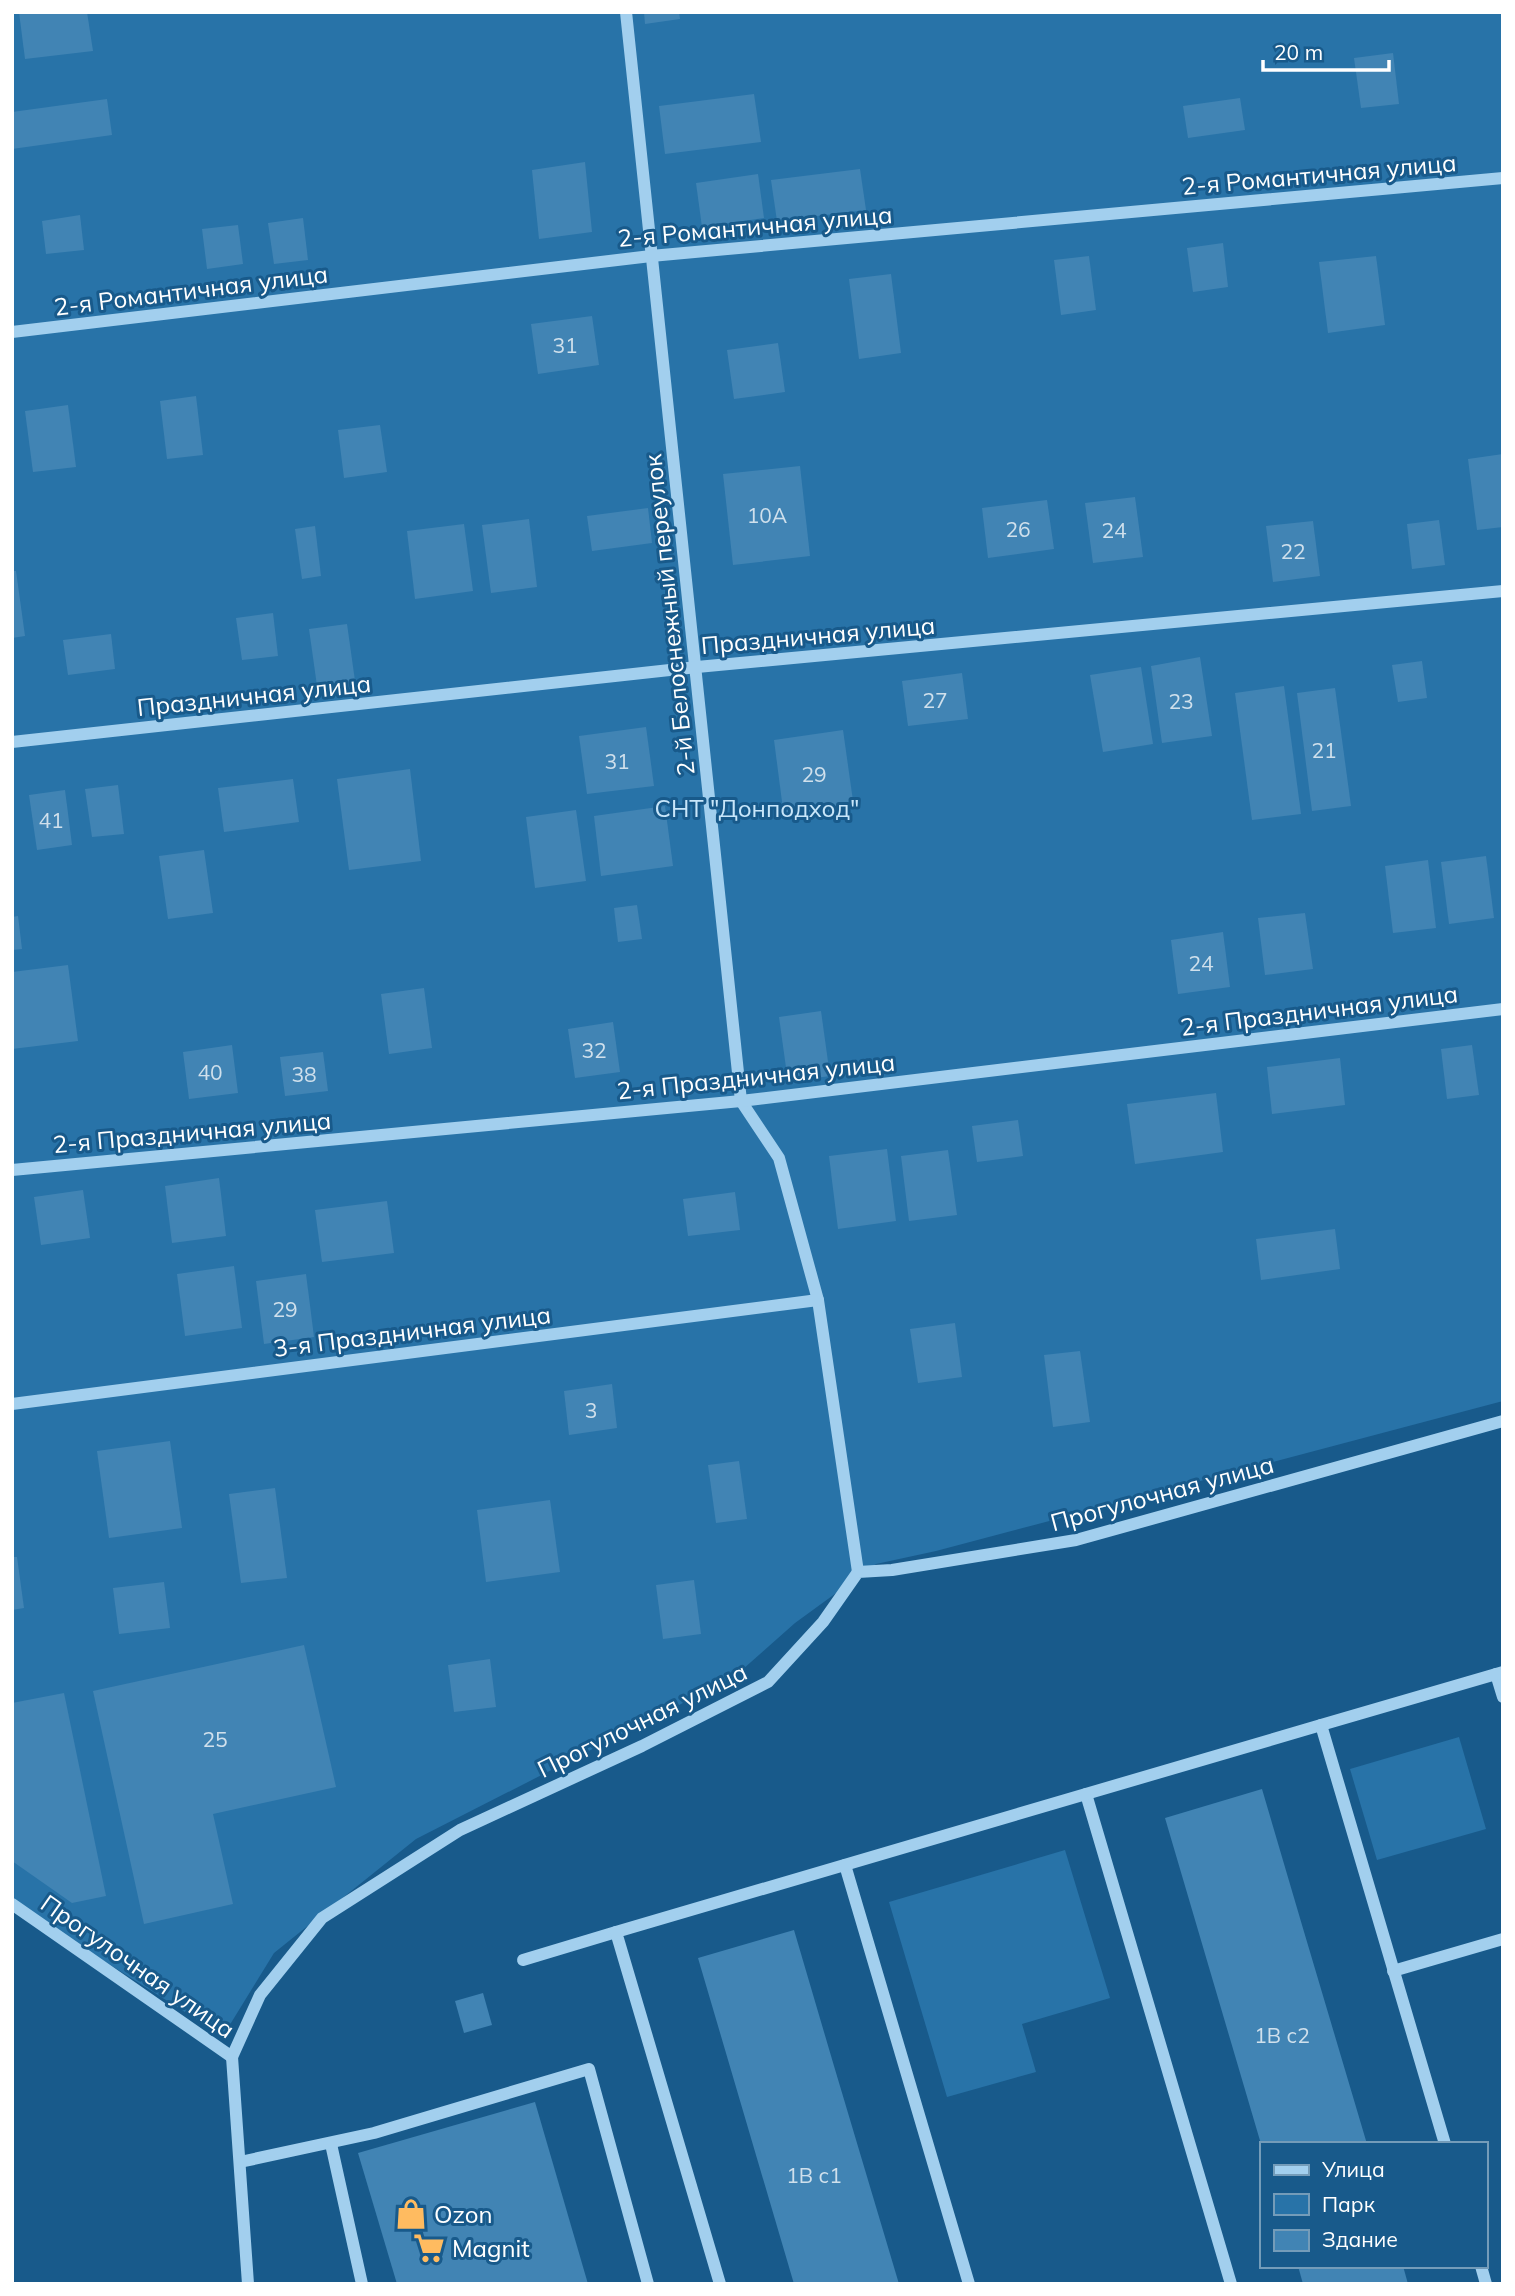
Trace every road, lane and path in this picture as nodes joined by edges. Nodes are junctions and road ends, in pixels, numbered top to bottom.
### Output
1 (625, 12) edge
2 (1503, 178) edge
3 (651, 256) junction
4 (12, 332) edge
5 (1503, 590) edge
6 (697, 667) junction
7 (12, 742) edge
8 (1503, 1009) edge
9 (741, 1101) junction
10 (12, 1170) edge
11 (818, 1300) junction
12 (12, 1405) edge
13 (1503, 1421) edge
14 (858, 1572) junction
15 (1499, 1673) edge
16 (1503, 1697) edge
17 (1321, 1725) junction
18 (1086, 1794) junction
19 (845, 1865) junction
20 (12, 1903) edge
21 (616, 1933) junction
22 (1503, 1939) edge
23 (523, 1959) dead end
24 (1393, 1971) junction
25 (232, 2057) junction
26 (1444, 2142) edge
27 (331, 2144) junction
28 (240, 2162) junction
29 (248, 2284) edge
30 (362, 2284) edge
31 (648, 2284) edge
32 (720, 2284) edge
33 (969, 2284) edge
34 (1231, 2284) edge

1 - 3 street, 2-й Белоснежный переулок
2 - 3 street, 2-я Романтичная улица
3 - 4 street, 2-я Романтичная улица
3 - 6 street, 2-й Белоснежный переулок
5 - 6 street, Праздничная улица
6 - 7 street, Праздничная улица
6 - 9 street, 2-й Белоснежный переулок
8 - 9 street, 2-я Праздничная улица
9 - 10 street, 2-я Праздничная улица
9 - 11 street, 2-й Белоснежный переулок
11 - 12 street, 3-я Праздничная улица
11 - 14 street, 2-й Белоснежный переулок
13 - 14 street, Прогулочная улица
14 - 25 street, Прогулочная улица
15 - 16 street
15 - 17 street
17 - 18 street
17 - 24 street
18 - 19 street
18 - 34 street
19 - 21 street
19 - 33 street
20 - 25 street, Прогулочная улица
21 - 23 street
21 - 32 street
22 - 24 street
24 - 26 street
25 - 28 street
27 - 28 street
27 - 30 street
27 - 31 street
28 - 29 street

